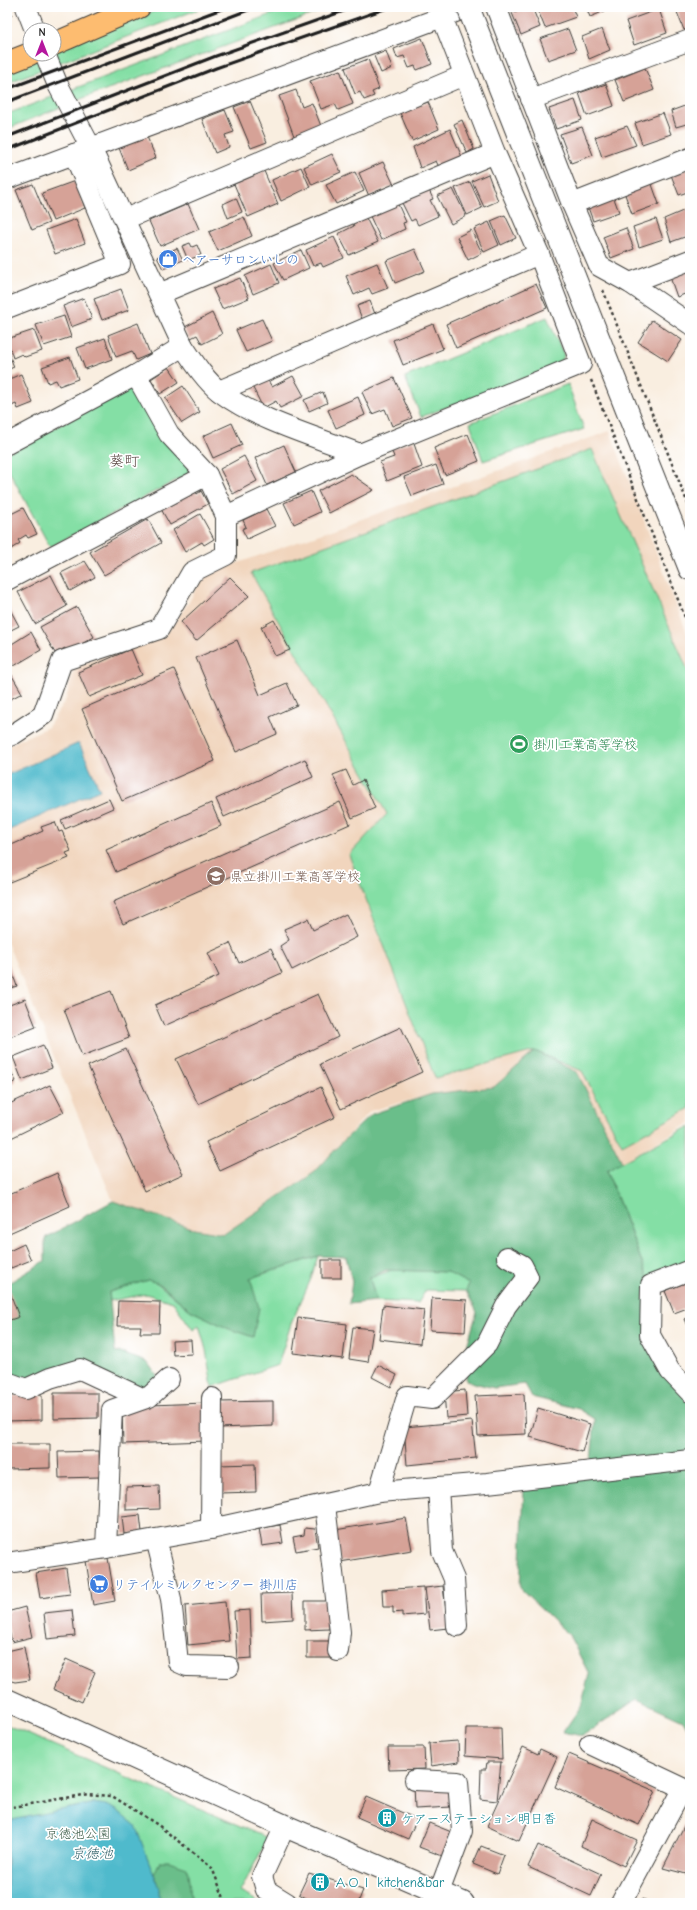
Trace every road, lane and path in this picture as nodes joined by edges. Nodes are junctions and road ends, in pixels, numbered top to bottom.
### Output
1 (26, 7) edge
2 (139, 7) edge
3 (468, 7) edge
4 (496, 7) edge
5 (442, 17) junction
6 (32, 22) edge
7 (690, 40) edge
8 (62, 41) edge
9 (22, 57) edge
10 (49, 62) edge
11 (7, 63) edge
12 (464, 75) junction
13 (531, 99) junction
14 (83, 151) junction
15 (494, 153) junction
16 (690, 158) edge
17 (7, 179) edge
18 (572, 204) junction
19 (125, 220) junction
20 (539, 254) junction
21 (690, 260) edge
22 (600, 283) dead end
23 (630, 283) junction
24 (159, 294) junction
25 (7, 308) edge
26 (690, 324) edge
27 (183, 346) junction
28 (136, 375) junction
29 (590, 377) dead end
30 (219, 391) junction
31 (7, 444) edge
32 (360, 454) junction
33 (207, 475) junction
34 (690, 509) edge
35 (226, 516) junction
36 (690, 569) edge
37 (7, 580) edge
38 (690, 630) edge
39 (7, 737) edge
40 (507, 1257) dead end
41 (690, 1270) edge
42 (169, 1379) dead end
43 (7, 1382) edge
44 (690, 1392) edge
45 (142, 1398) junction
46 (212, 1398) dead end
47 (690, 1460) edge
48 (438, 1487) junction
49 (379, 1492) junction
50 (325, 1504) junction
51 (211, 1529) junction
52 (156, 1539) junction
53 (106, 1548) junction
54 (7, 1563) edge
55 (457, 1626) dead end
56 (338, 1651) dead end
57 (229, 1667) dead end
58 (7, 1700) edge
59 (590, 1744) dead end
60 (415, 1780) dead end
61 (7, 1808) edge
62 (285, 1826) junction
63 (439, 1892) junction
64 (226, 1903) edge
65 (287, 1903) edge
66 (463, 1903) edge
67 (621, 1903) edge

1 - 6 street
2 - 8 main road
3 - 5 street
3 - 36 street, bridge
4 - 13 street
5 - 12 street
5 - 14 street
7 - 13 street
9 - 11 main road
10 - 14 street
12 - 15 street
12 - 19 street
13 - 18 street
14 - 17 street
14 - 19 street
14 - 25 street
15 - 20 street
15 - 24 street
16 - 18 street
18 - 23 street
19 - 24 street
20 - 30 street
20 - 32 street
21 - 23 street
22 - 34 path
23 - 26 street
24 - 27 street
27 - 28 street
27 - 30 street
28 - 31 street
28 - 33 street
29 - 38 path
30 - 32 street
32 - 35 street
33 - 35 street
33 - 37 street
35 - 39 street
40 - 49 street
41 - 44 street
42 - 45 street
43 - 45 street
45 - 53 street
46 - 51 street
47 - 48 street
48 - 49 street
48 - 55 street
49 - 50 street
50 - 51 street
50 - 56 street
51 - 52 street
52 - 53 street
52 - 57 street
53 - 54 street
58 - 62 street
59 - 67 street
60 - 63 street
61 - 64 path
62 - 63 street
62 - 65 street
63 - 66 street

